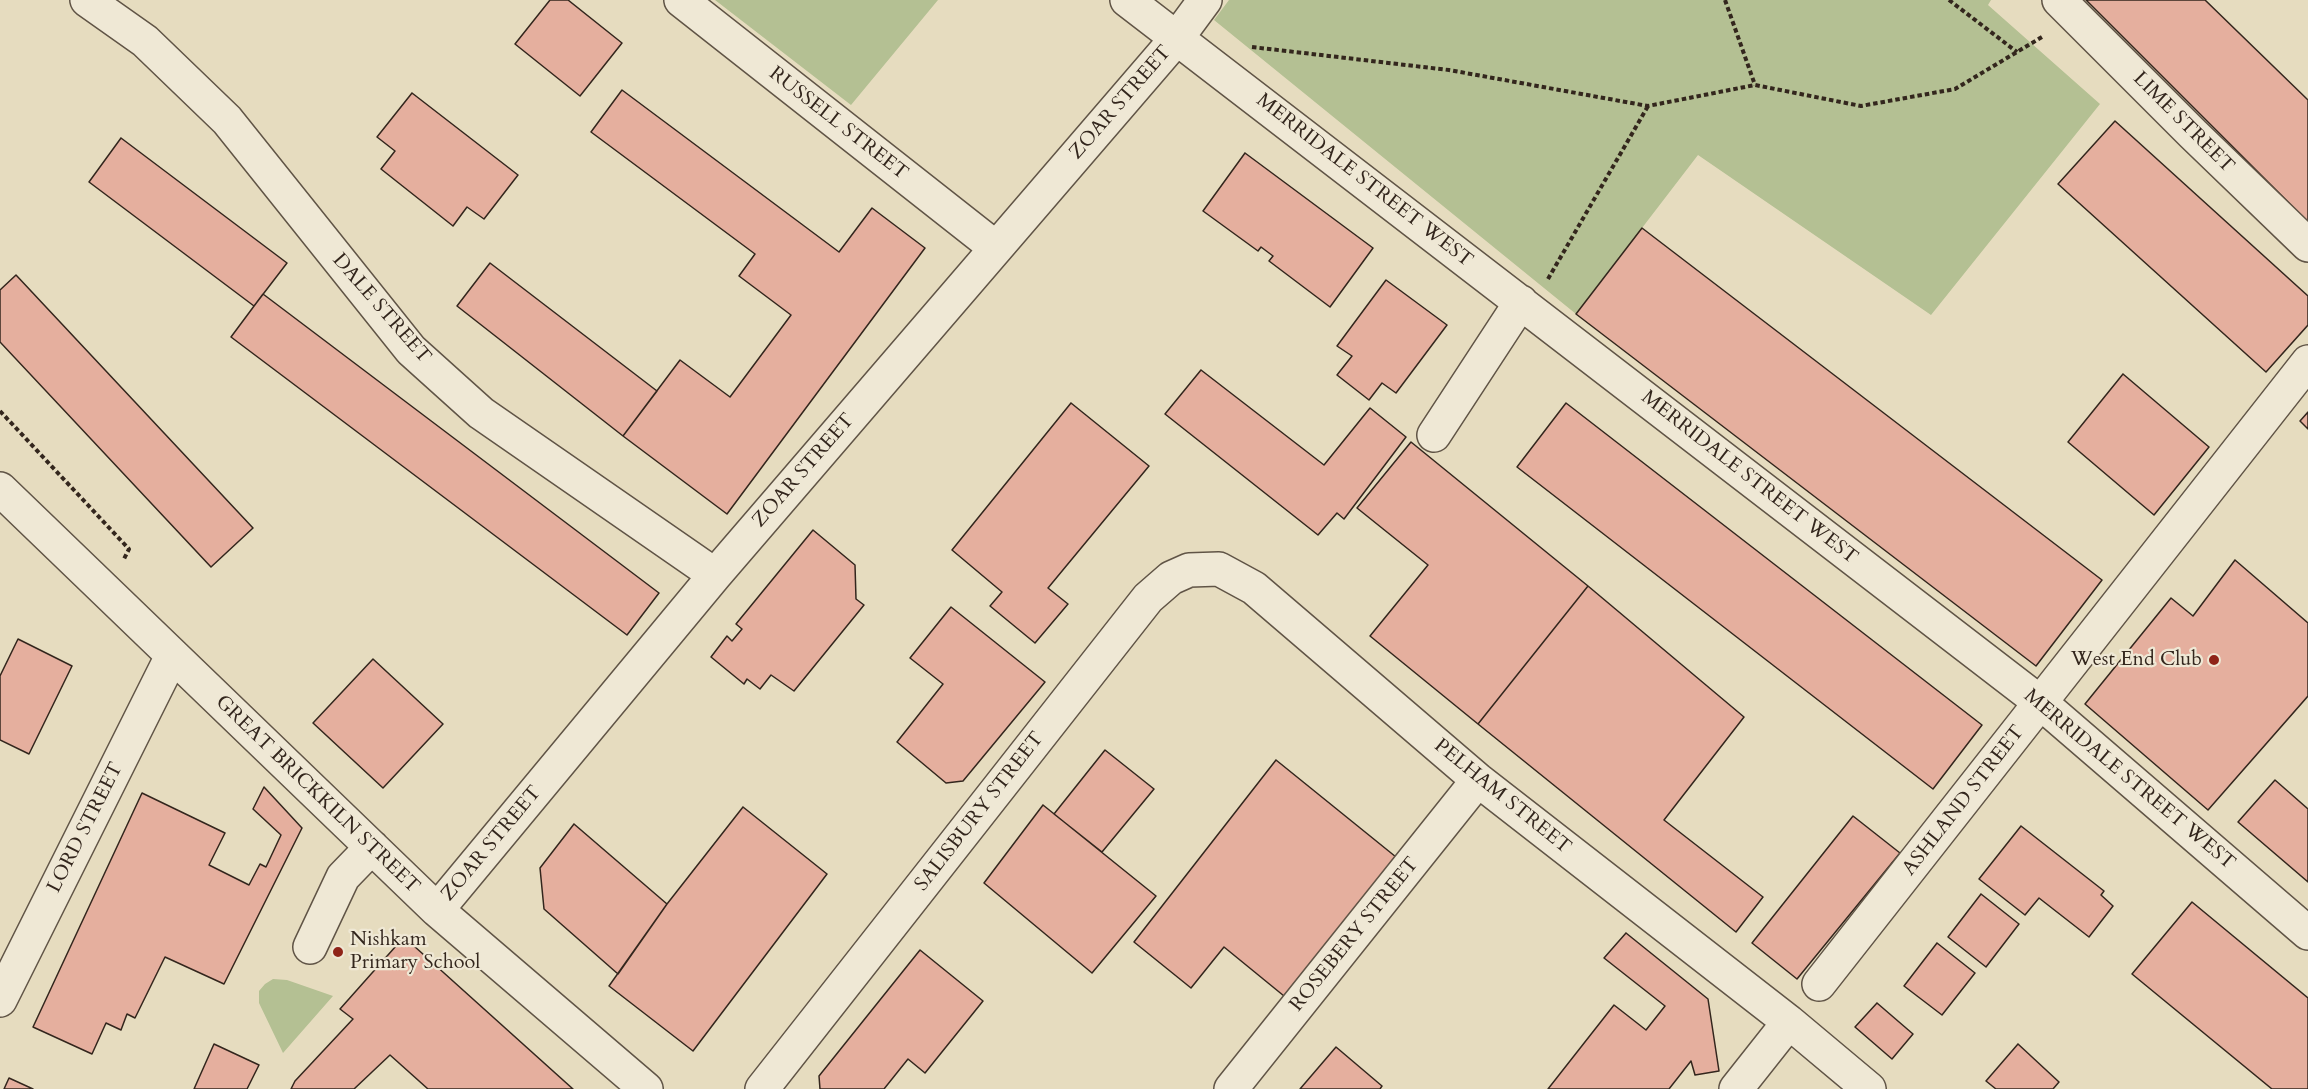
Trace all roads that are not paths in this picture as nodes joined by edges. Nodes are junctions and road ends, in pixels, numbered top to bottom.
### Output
1 (87, 0) edge
2 (681, 0) edge
3 (1127, 0) edge
4 (1205, 0) edge
5 (2068, 8) edge
6 (1177, 38) junction
7 (2308, 245) edge
8 (996, 248) junction
9 (1526, 306) junction
10 (2308, 362) edge
11 (1434, 435) dead end
12 (0, 489) edge
13 (1219, 569) joint
14 (715, 575) junction
15 (172, 656) junction
16 (2041, 703) junction
17 (1478, 780) junction
18 (372, 847) junction
19 (436, 910) junction
20 (2308, 933) edge
21 (310, 947) dead end
22 (1819, 984) dead end
23 (0, 1000) edge
24 (1789, 1022) junction
25 (646, 1089) edge
26 (762, 1089) edge
27 (1231, 1089) edge
28 (1736, 1089) edge
29 (1869, 1089) edge

1 - 14 street, DALE STREET
2 - 8 street, RUSSELL STREET
3 - 6 street, MERRIDALE STREET WEST
4 - 6 street, ZOAR STREET
5 - 7 street, LIME STREET
6 - 8 street, ZOAR STREET
6 - 9 street, MERRIDALE STREET WEST
8 - 14 street, ZOAR STREET
9 - 11 street
9 - 16 street, MERRIDALE STREET WEST
10 - 16 street, ASHLAND STREET
12 - 15 street, GREAT BRICKKILN STREET
13 - 17 street, PELHAM STREET
13 - 26 street, SALISBURY STREET
14 - 19 street, ZOAR STREET
15 - 18 street, GREAT BRICKKILN STREET
15 - 23 street, LORD STREET
16 - 20 street, MERRIDALE STREET WEST
16 - 22 street, ASHLAND STREET
17 - 24 street, PELHAM STREET
17 - 27 street, ROSEBERY STREET
18 - 19 street, GREAT BRICKKILN STREET
18 - 21 street
19 - 25 street, GREAT BRICKKILN STREET
24 - 28 street
24 - 29 street, PELHAM STREET

